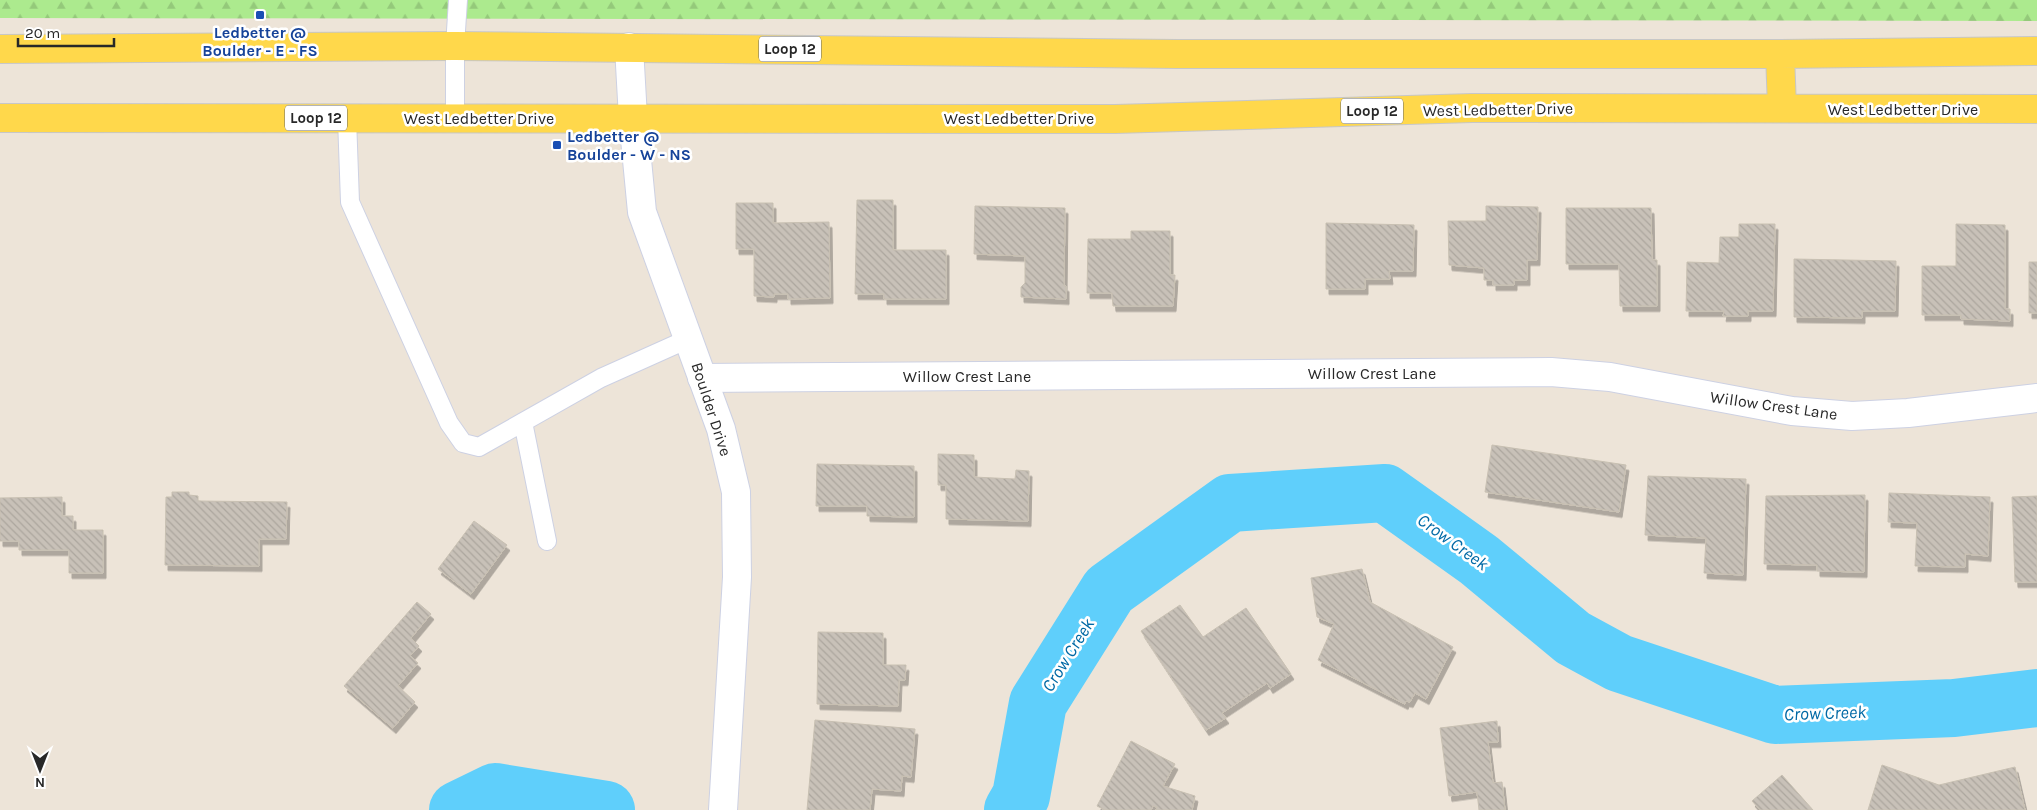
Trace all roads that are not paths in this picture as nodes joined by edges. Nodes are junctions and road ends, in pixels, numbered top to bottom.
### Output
1 (458, 0) edge
2 (455, 46) junction
3 (629, 47) junction
4 (0, 49) edge
5 (2037, 51) edge
6 (1780, 54) junction
7 (1782, 108) junction
8 (2037, 109) edge
9 (0, 118) edge
10 (347, 118) junction
11 (455, 118) junction
12 (632, 118) junction
13 (688, 340) junction
14 (702, 378) junction
15 (2037, 398) edge
16 (523, 422) junction
17 (547, 541) dead end
18 (722, 810) edge

1 - 2 lane
2 - 3 main road, Loop 12
2 - 4 main road, Loop 12
2 - 11 lane
3 - 6 main road, Loop 12
3 - 12 street, Boulder Drive
5 - 6 main road, Loop 12
6 - 7 main road
7 - 8 main road, West Ledbetter Drive / Loop 12
7 - 12 main road, West Ledbetter Drive / Loop 12
9 - 10 main road, West Ledbetter Drive / Loop 12
10 - 11 main road, West Ledbetter Drive / Loop 12
10 - 16 lane
11 - 12 main road, West Ledbetter Drive / Loop 12
12 - 13 street, Boulder Drive
13 - 14 street, Boulder Drive
13 - 16 lane
14 - 15 street, Willow Crest Lane
14 - 18 street, Boulder Drive
16 - 17 lane

